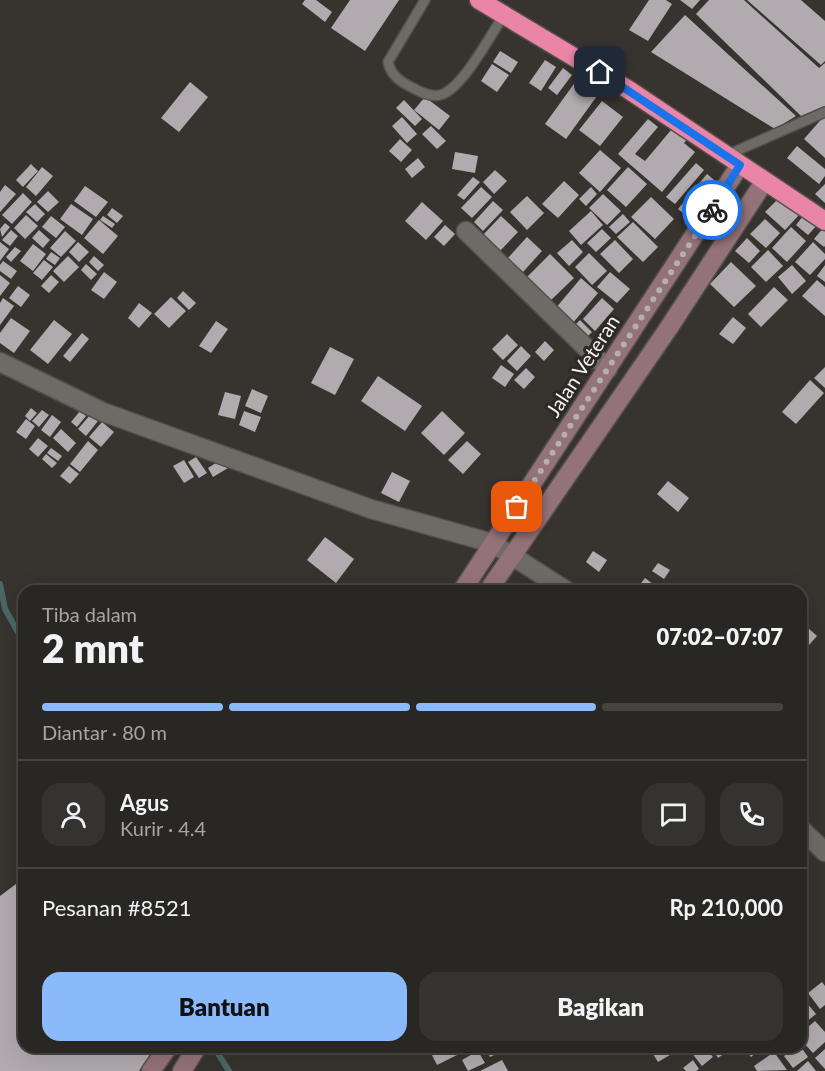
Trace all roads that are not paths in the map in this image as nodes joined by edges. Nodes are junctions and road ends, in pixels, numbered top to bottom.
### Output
1 (425, 0) edge
2 (479, 0) edge
3 (504, 15) junction
4 (825, 112) edge
5 (734, 160) junction
6 (764, 182) junction
7 (825, 221) edge
8 (466, 231) dead end
9 (0, 362) edge
10 (608, 369) junction
11 (492, 543) junction
12 (512, 554) junction
13 (466, 585) edge
14 (492, 585) edge
15 (558, 585) edge
16 (807, 835) edge
17 (825, 852) edge
18 (164, 1053) edge
19 (193, 1053) edge
20 (152, 1070) edge
21 (182, 1071) edge

1 - 3 lane
2 - 3 highway
3 - 5 highway
4 - 5 lane
5 - 6 highway
5 - 10 main road, Jalan Veteran
6 - 7 highway
6 - 12 main road
8 - 10 street
9 - 11 street
10 - 11 main road, Jalan Veteran
11 - 12 street
11 - 13 main road, Jalan Veteran
12 - 14 main road
12 - 15 street
16 - 17 street
18 - 20 main road
19 - 21 main road

